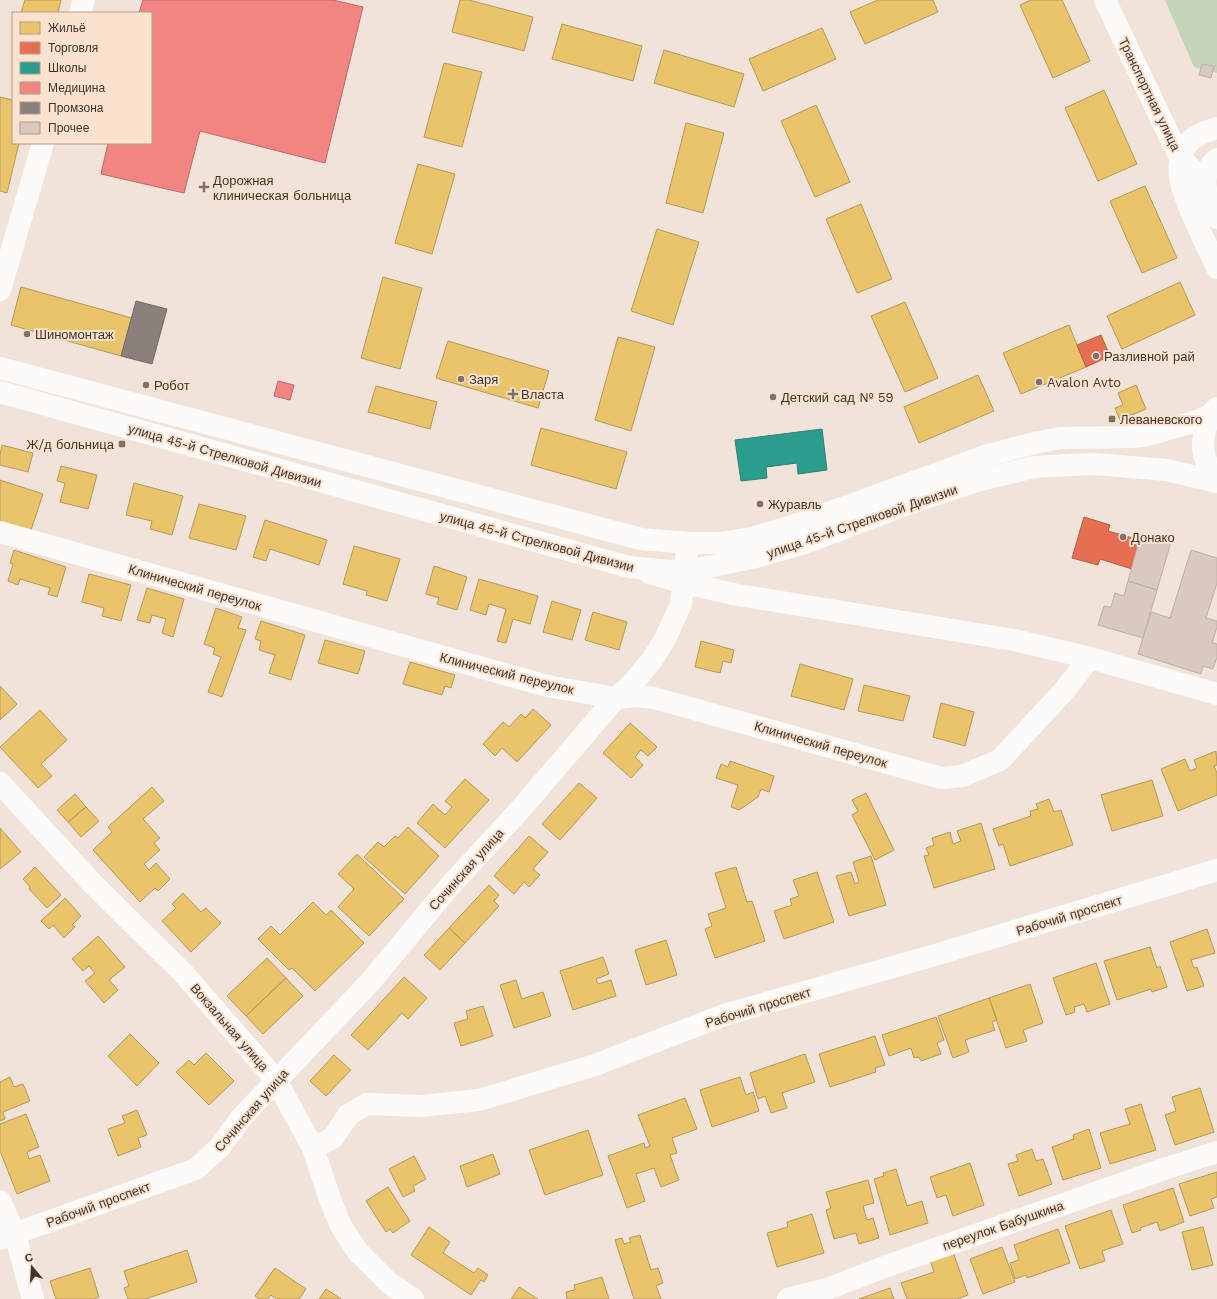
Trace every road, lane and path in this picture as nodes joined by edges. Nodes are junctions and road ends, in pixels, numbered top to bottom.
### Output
1 (84, 0) edge
2 (1105, 0) edge
3 (80, 12) edge
4 (1217, 128) edge
5 (43, 144) edge
6 (1180, 157) junction
7 (1217, 159) edge
8 (1204, 182) junction
9 (1217, 218) edge
10 (1217, 268) edge
11 (0, 290) edge
12 (0, 368) edge
13 (0, 392) edge
14 (1213, 411) edge
15 (1217, 478) edge
16 (1217, 482) edge
17 (0, 532) edge
18 (688, 543) junction
19 (685, 577) junction
20 (1090, 658) junction
21 (1217, 694) edge
22 (616, 698) junction
23 (0, 783) edge
24 (1217, 870) edge
25 (276, 1080) junction
26 (314, 1148) junction
27 (1217, 1152) edge
28 (196, 1169) joint
29 (0, 1201) edge
30 (8, 1237) edge
31 (33, 1299) edge
32 (413, 1299) edge
33 (788, 1299) edge

1 - 3 street
2 - 6 street, Транспортная улица
4 - 6 street
5 - 11 street
6 - 8 street, Транспортная улица
6 - 10 street
7 - 8 street
8 - 9 street
12 - 18 street, улица 45-й Стрелковой Дивизии
13 - 19 street, улица 45-й Стрелковой Дивизии
14 - 15 street
14 - 18 street, улица 45-й Стрелковой Дивизии
16 - 19 street, улица 45-й Стрелковой Дивизии
17 - 22 street, Клинический переулок
18 - 19 street, Сочинская улица
19 - 20 street
19 - 22 street, Сочинская улица
20 - 21 street
20 - 22 street, Клинический переулок
22 - 25 street, Сочинская улица
23 - 25 street, Вокзальная улица
24 - 26 street, Рабочий проспект
25 - 26 street, Вокзальная улица
25 - 28 street, Сочинская улица
26 - 32 street, Вокзальная улица
27 - 33 street, переулок Бабушкина
28 - 30 street, Рабочий проспект
29 - 30 street
30 - 31 street

